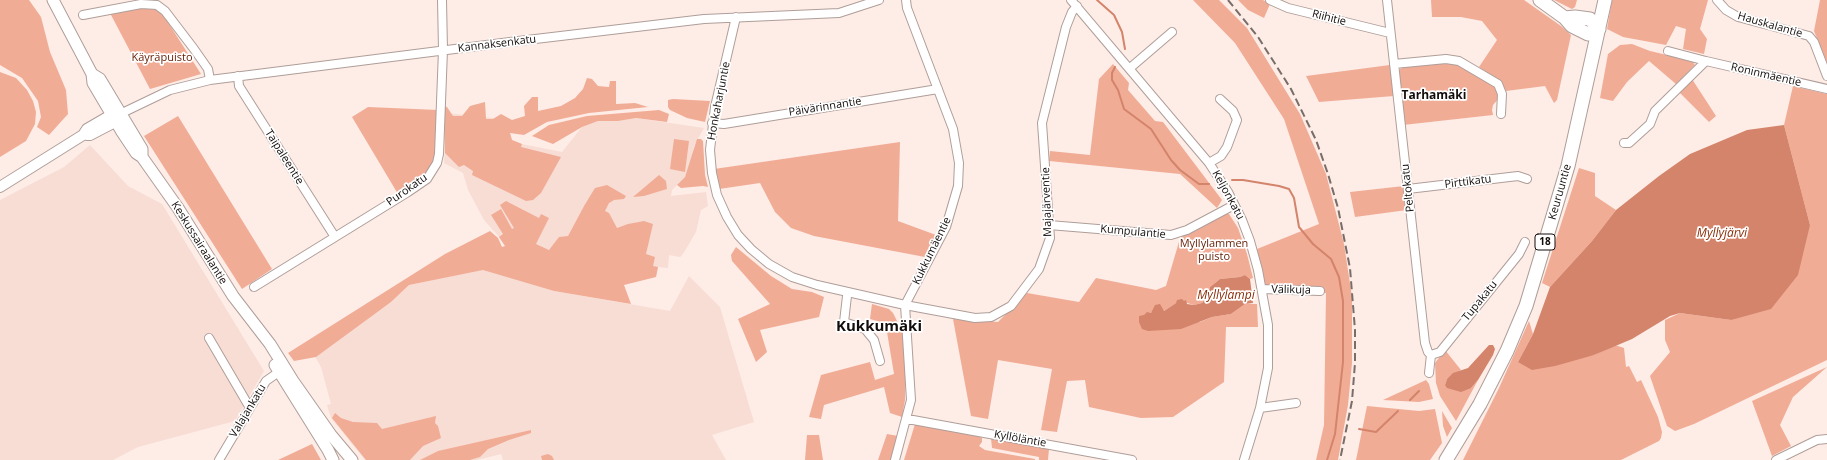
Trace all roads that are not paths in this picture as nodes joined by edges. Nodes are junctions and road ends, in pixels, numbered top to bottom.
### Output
1 (53, 0) edge
2 (442, 0) edge
3 (879, 0) edge
4 (906, 0) edge
5 (1071, 0) edge
6 (1270, 0) edge
7 (1387, 0) edge
8 (1540, 0) edge
9 (1605, 0) edge
10 (1717, 0) edge
11 (1077, 6) junction
12 (83, 15) dead end
13 (736, 17) junction
14 (1599, 29) junction
15 (1172, 32) dead end
16 (1390, 33) junction
17 (443, 50) junction
18 (1668, 51) dead end
19 (1706, 61) junction
20 (1394, 64) junction
21 (1130, 68) junction
22 (238, 76) junction
23 (1827, 76) edge
24 (210, 80) junction
25 (938, 89) junction
26 (1827, 89) edge
27 (1220, 99) dead end
28 (1501, 114) dead end
29 (111, 119) junction
30 (712, 123) junction
31 (1624, 143) dead end
32 (1209, 163) junction
33 (1527, 179) dead end
34 (0, 187) edge
35 (1408, 189) junction
36 (1234, 205) junction
37 (1049, 225) junction
38 (335, 237) junction
39 (1525, 242) dead end
40 (254, 287) dead end
41 (1262, 289) junction
42 (1320, 291) dead end
43 (847, 296) dead end
44 (905, 305) junction
45 (209, 338) dead end
46 (1431, 355) junction
47 (880, 361) dead end
48 (282, 370) junction
49 (1430, 374) dead end
50 (1296, 403) dead end
51 (250, 408) junction
52 (1260, 408) junction
53 (907, 420) junction
54 (1827, 439) edge
55 (219, 460) edge
56 (332, 460) edge
57 (352, 460) edge
58 (895, 460) edge
59 (1132, 460) edge
60 (1244, 460) edge
61 (1446, 460) edge
62 (1776, 460) edge

1 - 29 main road, Keskussairaalantie
2 - 17 street, Purokatu
3 - 13 street, Kannaksenkatu
4 - 25 street, Kukkumäentie
5 - 11 street, Keljonkatu
6 - 16 street, Riihitie
7 - 16 street, Peltokatu
8 - 14 highway
9 - 14 highway, Keuruuntie / 18
10 - 23 street, Hauskalantie
11 - 21 street, Keljonkatu
11 - 37 street, Majajärventie
12 - 24 street
13 - 17 street, Kannaksenkatu
13 - 30 street, Honkaharjuntie
14 - 61 highway, Keuruuntie / 18
15 - 21 street
16 - 20 street, Peltokatu
17 - 22 street, Kannaksenkatu
17 - 38 street, Purokatu
18 - 19 street, Roninmäentie
19 - 26 street, Roninmäentie
19 - 31 street
20 - 28 street
20 - 35 street, Peltokatu
21 - 32 street, Keljonkatu
22 - 24 street, Kannaksenkatu
22 - 38 street, Taipaleentie
24 - 29 street, Kannaksenkatu
25 - 30 street, Päivärinnantie
25 - 44 street, Kukkumäentie
27 - 32 street
29 - 34 street
29 - 48 main road, Keskussairaalantie
30 - 44 street, Honkaharjuntie
32 - 36 street, Keljonkatu
33 - 35 street, Pirttikatu
35 - 46 street, Peltokatu
36 - 37 street, Kumpulantie
36 - 41 street, Keljonkatu
37 - 44 street, Majajärventie
38 - 40 street, Purokatu
39 - 46 street, Tupakatu
41 - 42 street, Välikuja
41 - 52 street, Keljonkatu
43 - 47 street
44 - 53 street
45 - 51 street
46 - 49 street, Peltokatu
48 - 51 street, Valajankatu
48 - 56 main road, Keskussairaalantie
48 - 57 main road, Keskussairaalantie
50 - 52 street
51 - 55 street, Valajankatu
52 - 60 street, Keljonkatu
53 - 58 street
53 - 59 street, Kyllöläntie
54 - 62 street

